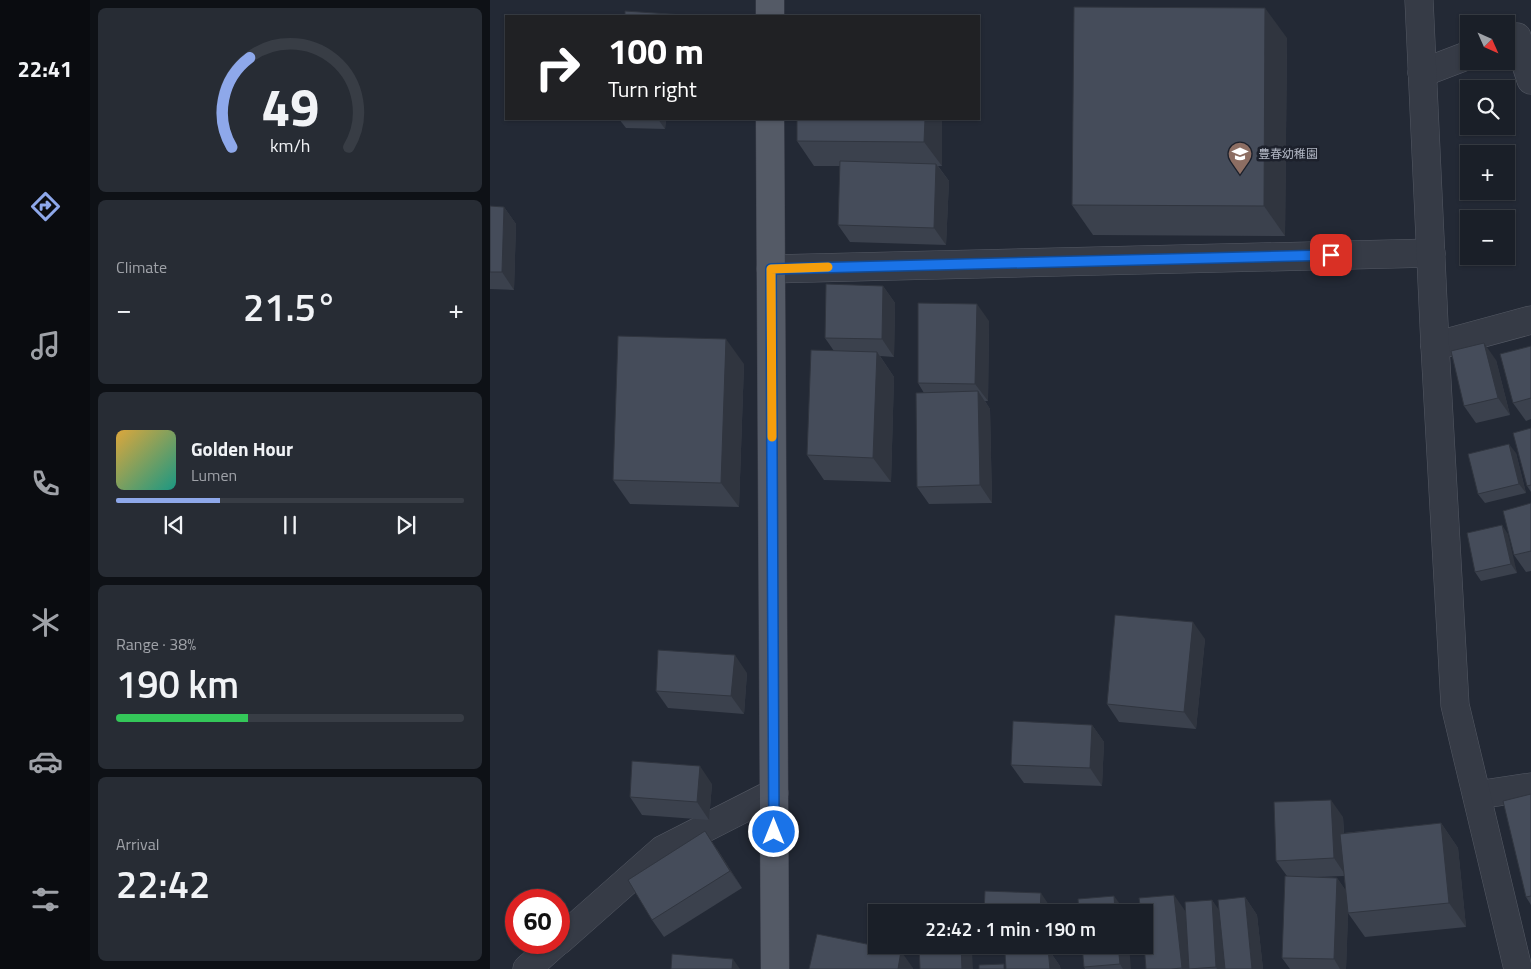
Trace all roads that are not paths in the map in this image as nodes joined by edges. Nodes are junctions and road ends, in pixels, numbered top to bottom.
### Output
1 (770, 0) edge
2 (1419, 0) edge
3 (770, 15) edge
4 (1515, 38) edge
5 (1460, 58) edge
6 (1422, 73) junction
7 (1531, 80) edge
8 (770, 120) edge
9 (1431, 253) junction
10 (771, 269) junction
11 (1531, 320) edge
12 (1435, 346) junction
13 (1531, 787) edge
14 (774, 794) junction
15 (1476, 795) junction
16 (570, 931) edge
17 (544, 954) edge
18 (1516, 967) edge
19 (527, 969) edge
20 (775, 969) edge

1 - 3 main road
2 - 6 street
4 - 7 street
5 - 6 street
6 - 9 street
8 - 10 main road
9 - 10 street
9 - 12 street
10 - 14 main road
11 - 12 street
12 - 15 street
13 - 15 street
14 - 16 street
14 - 20 main road
15 - 18 street
17 - 19 street

